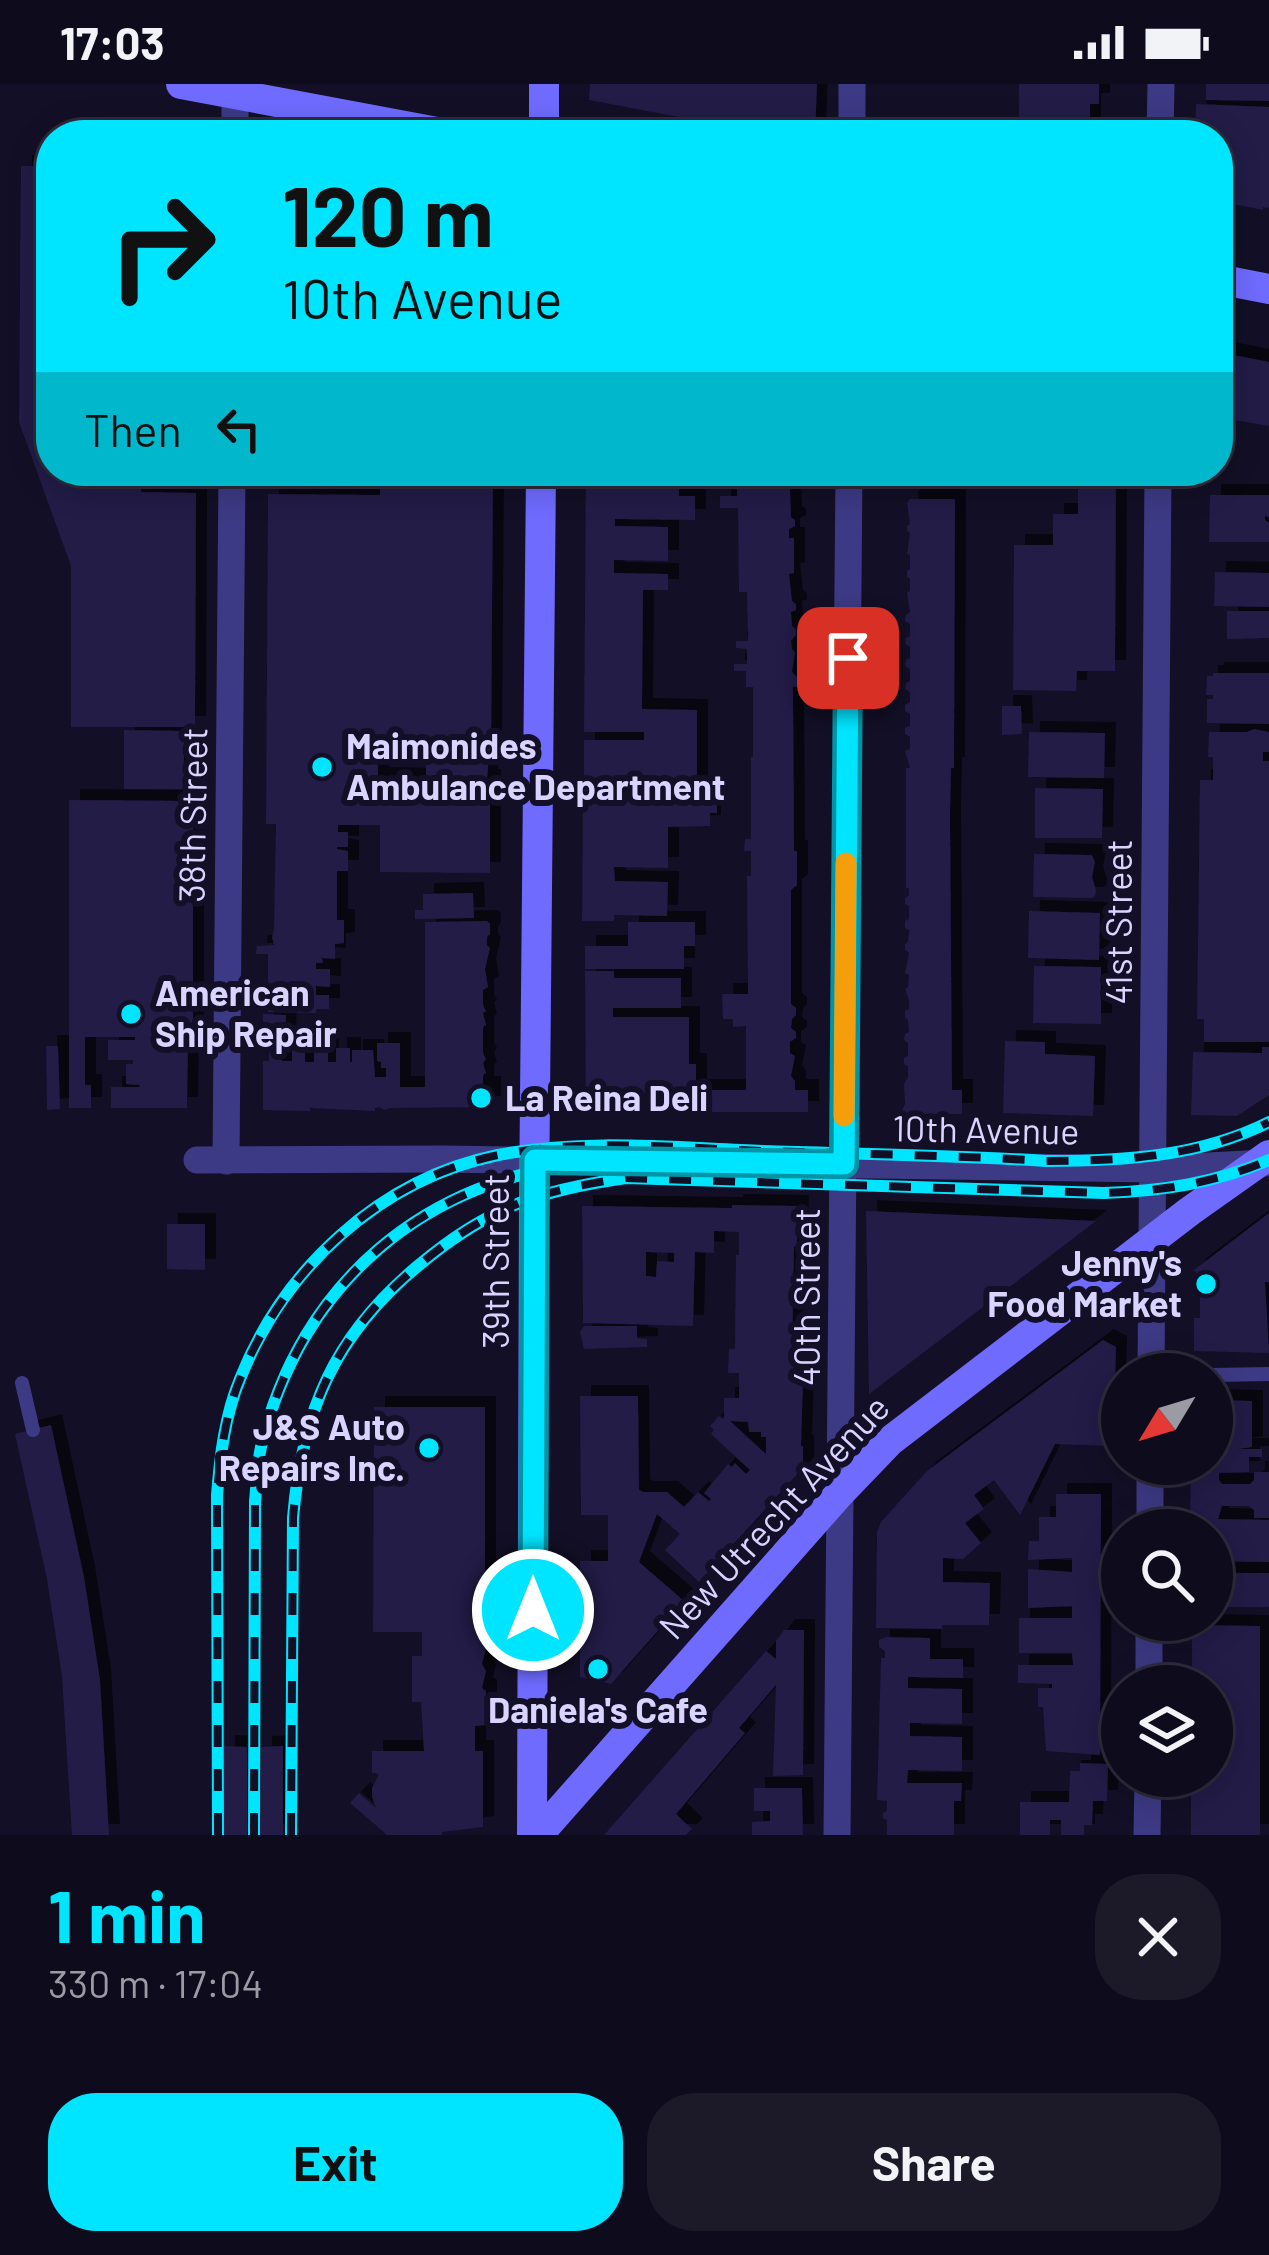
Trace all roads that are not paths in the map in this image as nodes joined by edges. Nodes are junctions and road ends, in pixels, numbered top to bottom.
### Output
1 (181, 84) edge
2 (544, 84) edge
3 (852, 84) edge
4 (1161, 84) edge
5 (235, 89) edge
6 (235, 120) edge
7 (382, 120) edge
8 (544, 120) edge
9 (852, 120) edge
10 (1160, 120) edge
11 (1233, 282) edge
12 (1269, 289) edge
13 (232, 486) edge
14 (541, 486) edge
15 (849, 486) edge
16 (1158, 486) edge
17 (535, 1160) junction
18 (1266, 1160) edge
19 (212, 1161) joint
20 (844, 1164) junction
21 (1154, 1169) junction
22 (1153, 1240) junction
23 (1151, 1353) edge
24 (1269, 1374) edge
25 (1233, 1375) edge
26 (22, 1383) dead end
27 (33, 1430) dead end
28 (840, 1493) junction
29 (1148, 1797) edge
30 (535, 1835) edge
31 (837, 1835) edge
32 (1148, 1835) edge

1 - 5 main road
2 - 8 main road
3 - 9 street
4 - 10 street
5 - 6 street
5 - 7 main road
11 - 12 main road
13 - 19 street, 38th Street
14 - 17 main road, 39th Street
15 - 20 street, 40th Street
16 - 21 street, 41st Street
17 - 19 street, 10th Avenue
17 - 20 street, 10th Avenue
17 - 30 main road, 39th Street
18 - 21 street, 10th Avenue
18 - 22 main road, New Utrecht Avenue
20 - 21 street, 10th Avenue
20 - 28 street, 40th Street
21 - 22 street, 41st Street
22 - 23 street, 41st Street
22 - 28 main road, New Utrecht Avenue
24 - 25 lane
26 - 27 lane
28 - 30 main road, New Utrecht Avenue
28 - 31 street, 40th Street
29 - 32 street

